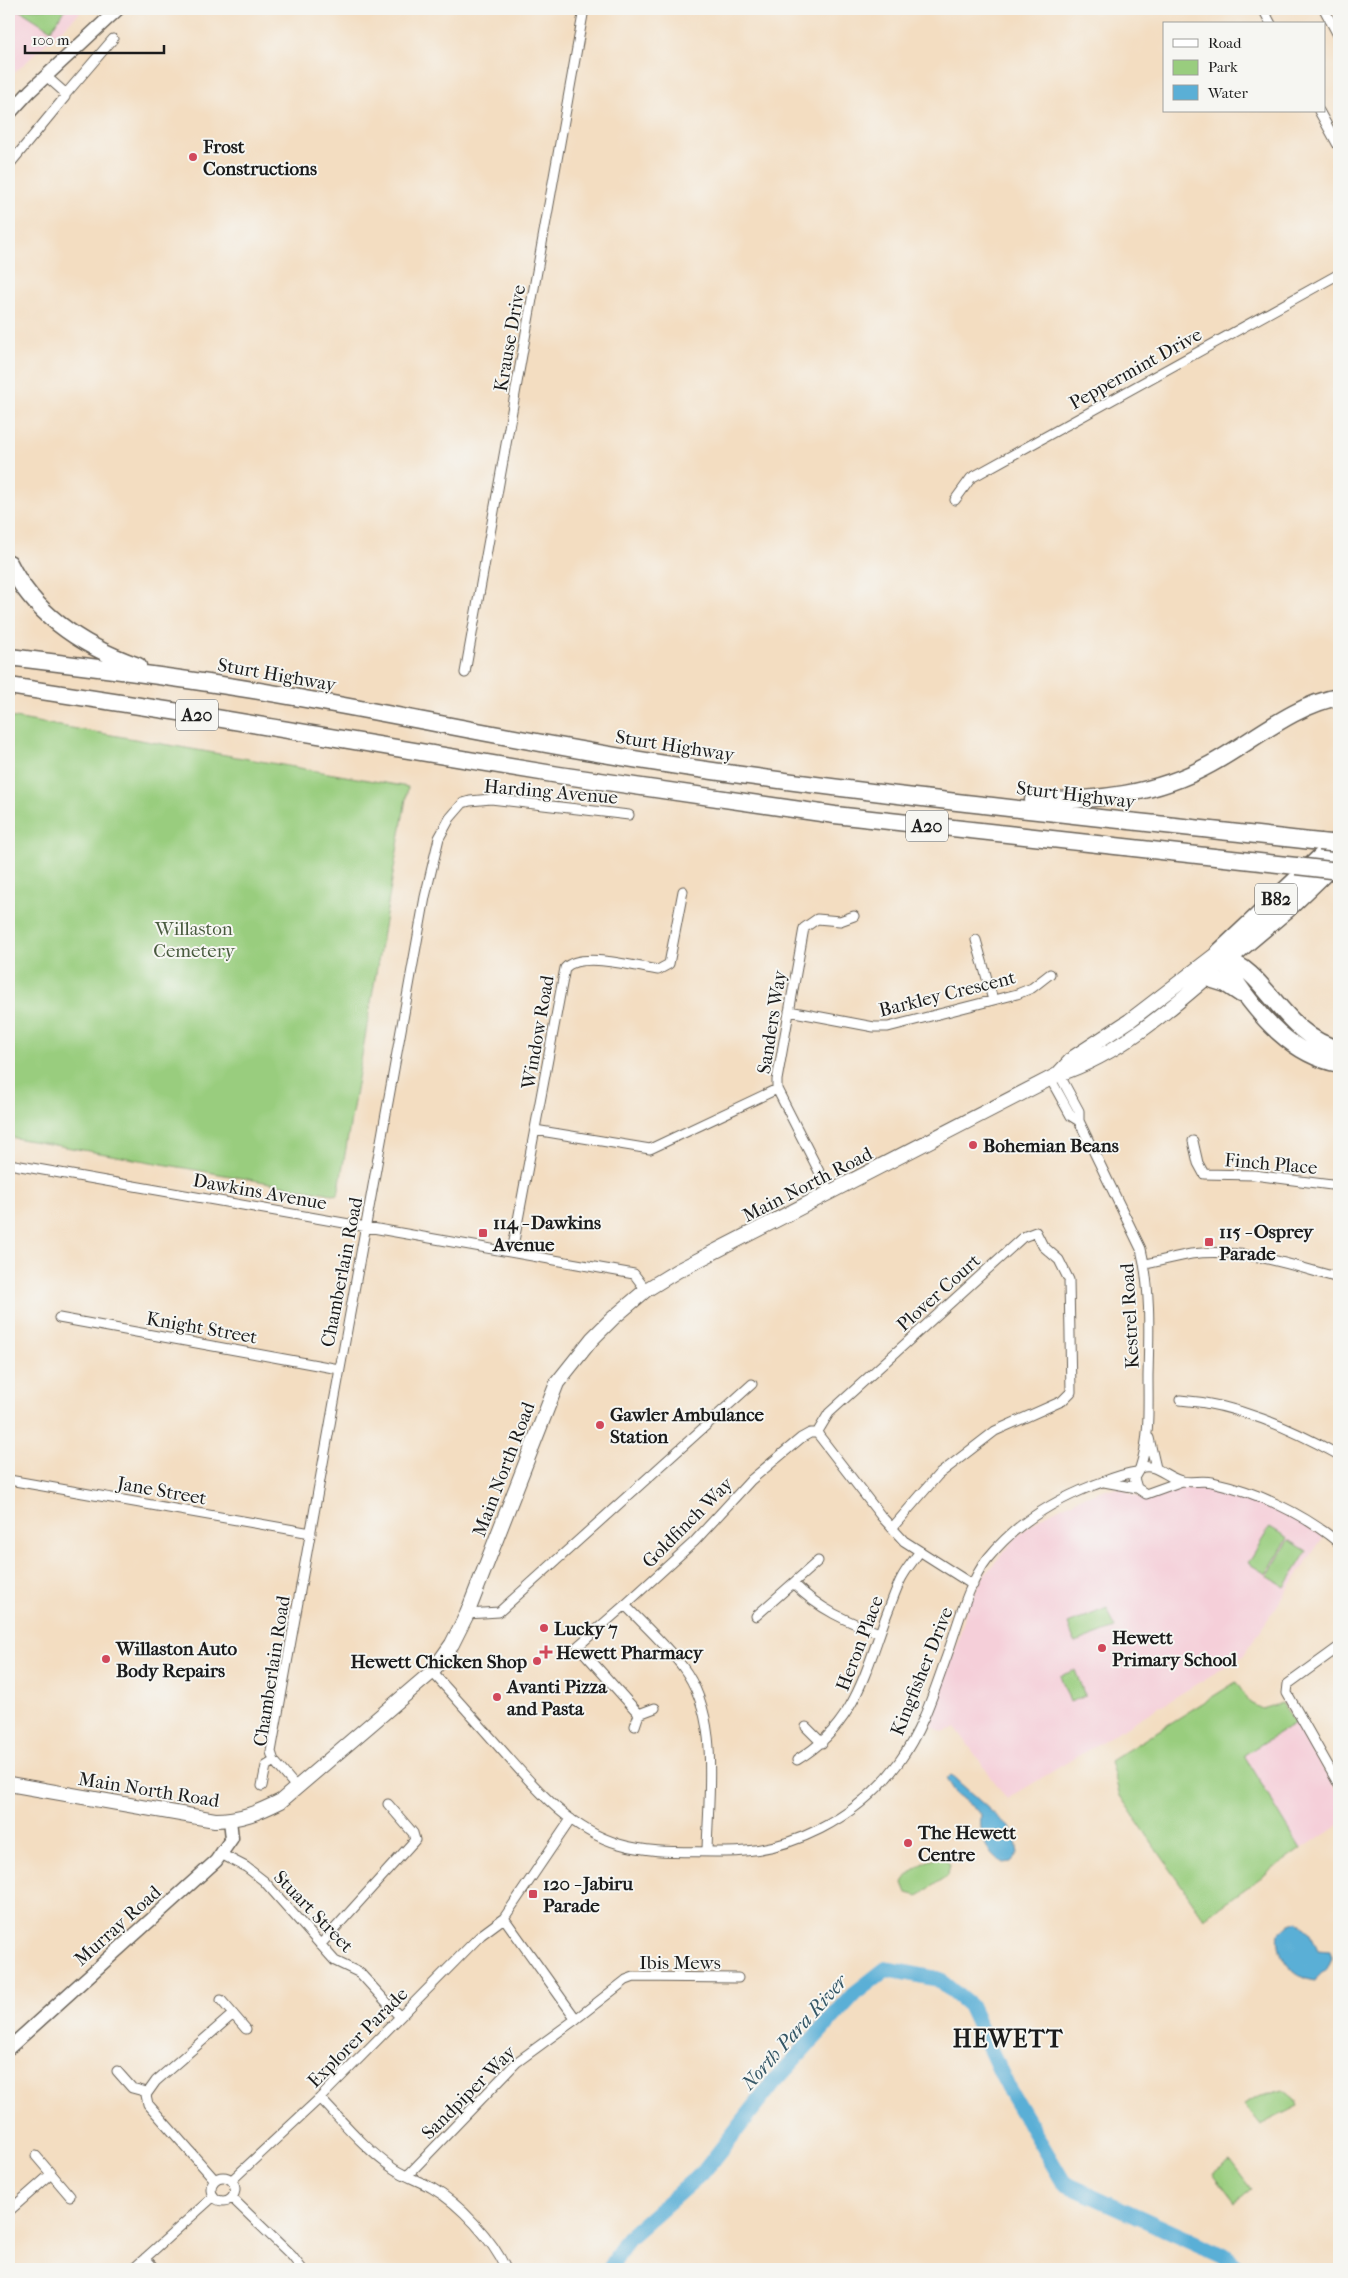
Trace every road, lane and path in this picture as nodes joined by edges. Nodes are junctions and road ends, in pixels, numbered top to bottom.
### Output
1 (118, 9) edge
2 (584, 9) edge
3 (1263, 9) edge
4 (1324, 9) edge
5 (1270, 22) edge
6 (1339, 37) edge
7 (113, 39) dead end
8 (46, 76) junction
9 (66, 95) junction
10 (1320, 112) edge
11 (9, 114) edge
12 (1339, 147) edge
13 (9, 165) edge
14 (1339, 274) edge
15 (955, 500) dead end
16 (9, 562) edge
17 (9, 657) edge
18 (465, 673) dead end
19 (168, 676) junction
20 (9, 686) edge
21 (1339, 697) edge
22 (951, 800) junction
23 (470, 801) joint
24 (629, 815) dead end
25 (1339, 838) edge
26 (1339, 844) edge
27 (1339, 860) edge
28 (1339, 871) edge
29 (683, 891) dead end
30 (1288, 909) junction
31 (854, 916) dead end
32 (976, 940) dead end
33 (1222, 957) junction
34 (1249, 973) junction
35 (1050, 974) dead end
36 (1207, 978) junction
37 (993, 1000) junction
38 (1254, 1005) junction
39 (789, 1011) junction
40 (1339, 1049) edge
41 (1339, 1064) edge
42 (1054, 1076) junction
43 (777, 1089) junction
44 (535, 1130) junction
45 (1193, 1141) dead end
46 (9, 1164) edge
47 (1339, 1186) edge
48 (830, 1193) junction
49 (367, 1227) junction
50 (512, 1252) junction
51 (1145, 1264) junction
52 (1339, 1278) edge
53 (646, 1290) junction
54 (59, 1318) dead end
55 (339, 1369) junction
56 (752, 1384) dead end
57 (1180, 1400) dead end
58 (817, 1433) junction
59 (1148, 1433) junction
60 (1339, 1455) edge
61 (1138, 1470) junction
62 (1158, 1470) junction
63 (9, 1480) edge
64 (1182, 1481) junction
65 (1104, 1482) junction
66 (1136, 1488) junction
67 (1156, 1492) junction
68 (892, 1528) junction
69 (311, 1533) junction
70 (1339, 1543) edge
71 (920, 1551) junction
72 (818, 1560) dead end
73 (794, 1584) junction
74 (973, 1584) junction
75 (625, 1605) junction
76 (466, 1614) junction
77 (756, 1616) dead end
78 (880, 1633) junction
79 (1339, 1647) edge
80 (432, 1672) junction
81 (655, 1708) dead end
82 (639, 1714) junction
83 (635, 1726) dead end
84 (806, 1727) dead end
85 (822, 1742) junction
86 (797, 1760) dead end
87 (274, 1761) junction
88 (9, 1784) edge
89 (1339, 1785) edge
90 (262, 1786) dead end
91 (297, 1788) junction
92 (388, 1804) dead end
93 (571, 1819) junction
94 (230, 1820) junction
95 (707, 1851) junction
96 (221, 1854) junction
97 (504, 1918) junction
98 (320, 1945) junction
99 (738, 1978) dead end
100 (221, 2000) dead end
101 (232, 2015) junction
102 (400, 2016) junction
103 (576, 2019) junction
104 (246, 2029) dead end
105 (9, 2048) edge
106 (117, 2071) dead end
107 (146, 2092) junction
108 (320, 2098) junction
109 (36, 2156) dead end
110 (50, 2174) junction
111 (407, 2176) junction
112 (215, 2180) junction
113 (232, 2180) junction
114 (70, 2196) dead end
115 (213, 2197) junction
116 (232, 2198) junction
117 (9, 2211) edge
118 (145, 2258) junction
119 (133, 2269) edge
120 (155, 2269) edge
121 (302, 2269) edge
122 (506, 2269) edge

1 - 8 street
2 - 18 street, Krause Drive
3 - 5 street
4 - 6 street
7 - 9 street
8 - 9 street
8 - 11 street
9 - 13 street
10 - 12 street
14 - 15 street, Peppermint Drive
16 - 19 highway
17 - 19 highway, Sturt Highway / A20
19 - 22 highway, Sturt Highway / A20
20 - 28 highway, A20, bridge
21 - 22 highway
22 - 26 highway, Sturt Highway / A20, bridge
23 - 24 street, Harding Avenue
23 - 49 street, Chamberlain Road
25 - 33 highway, B82
27 - 30 highway, B82
29 - 44 street, Window Road
30 - 33 highway, B82
30 - 34 highway
31 - 39 street, Sanders Way
32 - 37 street
33 - 34 highway
33 - 36 main road, Main North Road
33 - 38 highway
33 - 42 main road, Main North Road
34 - 40 highway
35 - 37 street, Barkley Crescent
36 - 38 highway
36 - 42 main road, Main North Road
37 - 39 street, Barkley Crescent
38 - 41 highway
39 - 43 street, Sanders Way
42 - 48 main road, Main North Road
42 - 51 street, Kestrel Road
43 - 44 street
43 - 48 street, Sanders Way
44 - 50 street, Window Road
45 - 47 street, Finch Place
46 - 49 street, Dawkins Avenue
48 - 53 main road, Main North Road
49 - 50 street, Dawkins Avenue
49 - 55 street, Chamberlain Road
50 - 53 street, Dawkins Avenue
51 - 52 street
51 - 59 street, Kestrel Road
53 - 76 main road, Main North Road
54 - 55 street, Knight Street
55 - 69 street, Chamberlain Road
56 - 76 street
57 - 60 street
58 - 68 street
58 - 68 street, Plover Court
58 - 75 street, Goldfinch Way
59 - 61 street, Kestrel Road
59 - 62 street, Kestrel Road
61 - 62 street
61 - 65 street, Kingfisher Drive
61 - 66 street
62 - 64 street
62 - 67 street
63 - 69 street, Jane Street
64 - 67 street
64 - 70 street
65 - 66 street
65 - 74 street, Kingfisher Drive
66 - 67 street
68 - 71 street
69 - 87 street, Chamberlain Road
71 - 74 street
71 - 78 street, Heron Place
72 - 73 street
73 - 77 street
73 - 78 street
74 - 95 street, Kingfisher Drive
75 - 82 street, Goldfinch Way
75 - 95 street
76 - 80 main road, Main North Road
78 - 85 street, Heron Place
79 - 89 street
80 - 91 main road, Main North Road
80 - 93 street, Kingfisher Drive
81 - 82 street
82 - 83 street
84 - 85 street
85 - 86 street, Heron Place
87 - 90 street, Chamberlain Road
87 - 91 street, Chamberlain Road
88 - 94 main road, Main North Road
91 - 94 main road, Main North Road
92 - 98 street
93 - 95 street, Kingfisher Drive
93 - 97 street, Explorer Parade
94 - 96 street, Murray Road
96 - 98 street, Stuart Street
96 - 105 street, Murray Road
97 - 102 street, Explorer Parade
97 - 103 street
98 - 102 street, Stuart Street
99 - 103 street, Ibis Mews
100 - 101 street
101 - 104 street
101 - 107 street
102 - 108 street, Explorer Parade
103 - 111 street, Sandpiper Way
106 - 107 street
107 - 112 street
108 - 111 street
108 - 113 street, Explorer Parade
109 - 110 street
110 - 114 street
110 - 117 street
111 - 122 street
112 - 113 street
112 - 115 street
113 - 116 street
115 - 116 street
115 - 118 street
116 - 121 street
118 - 119 street
118 - 120 street

